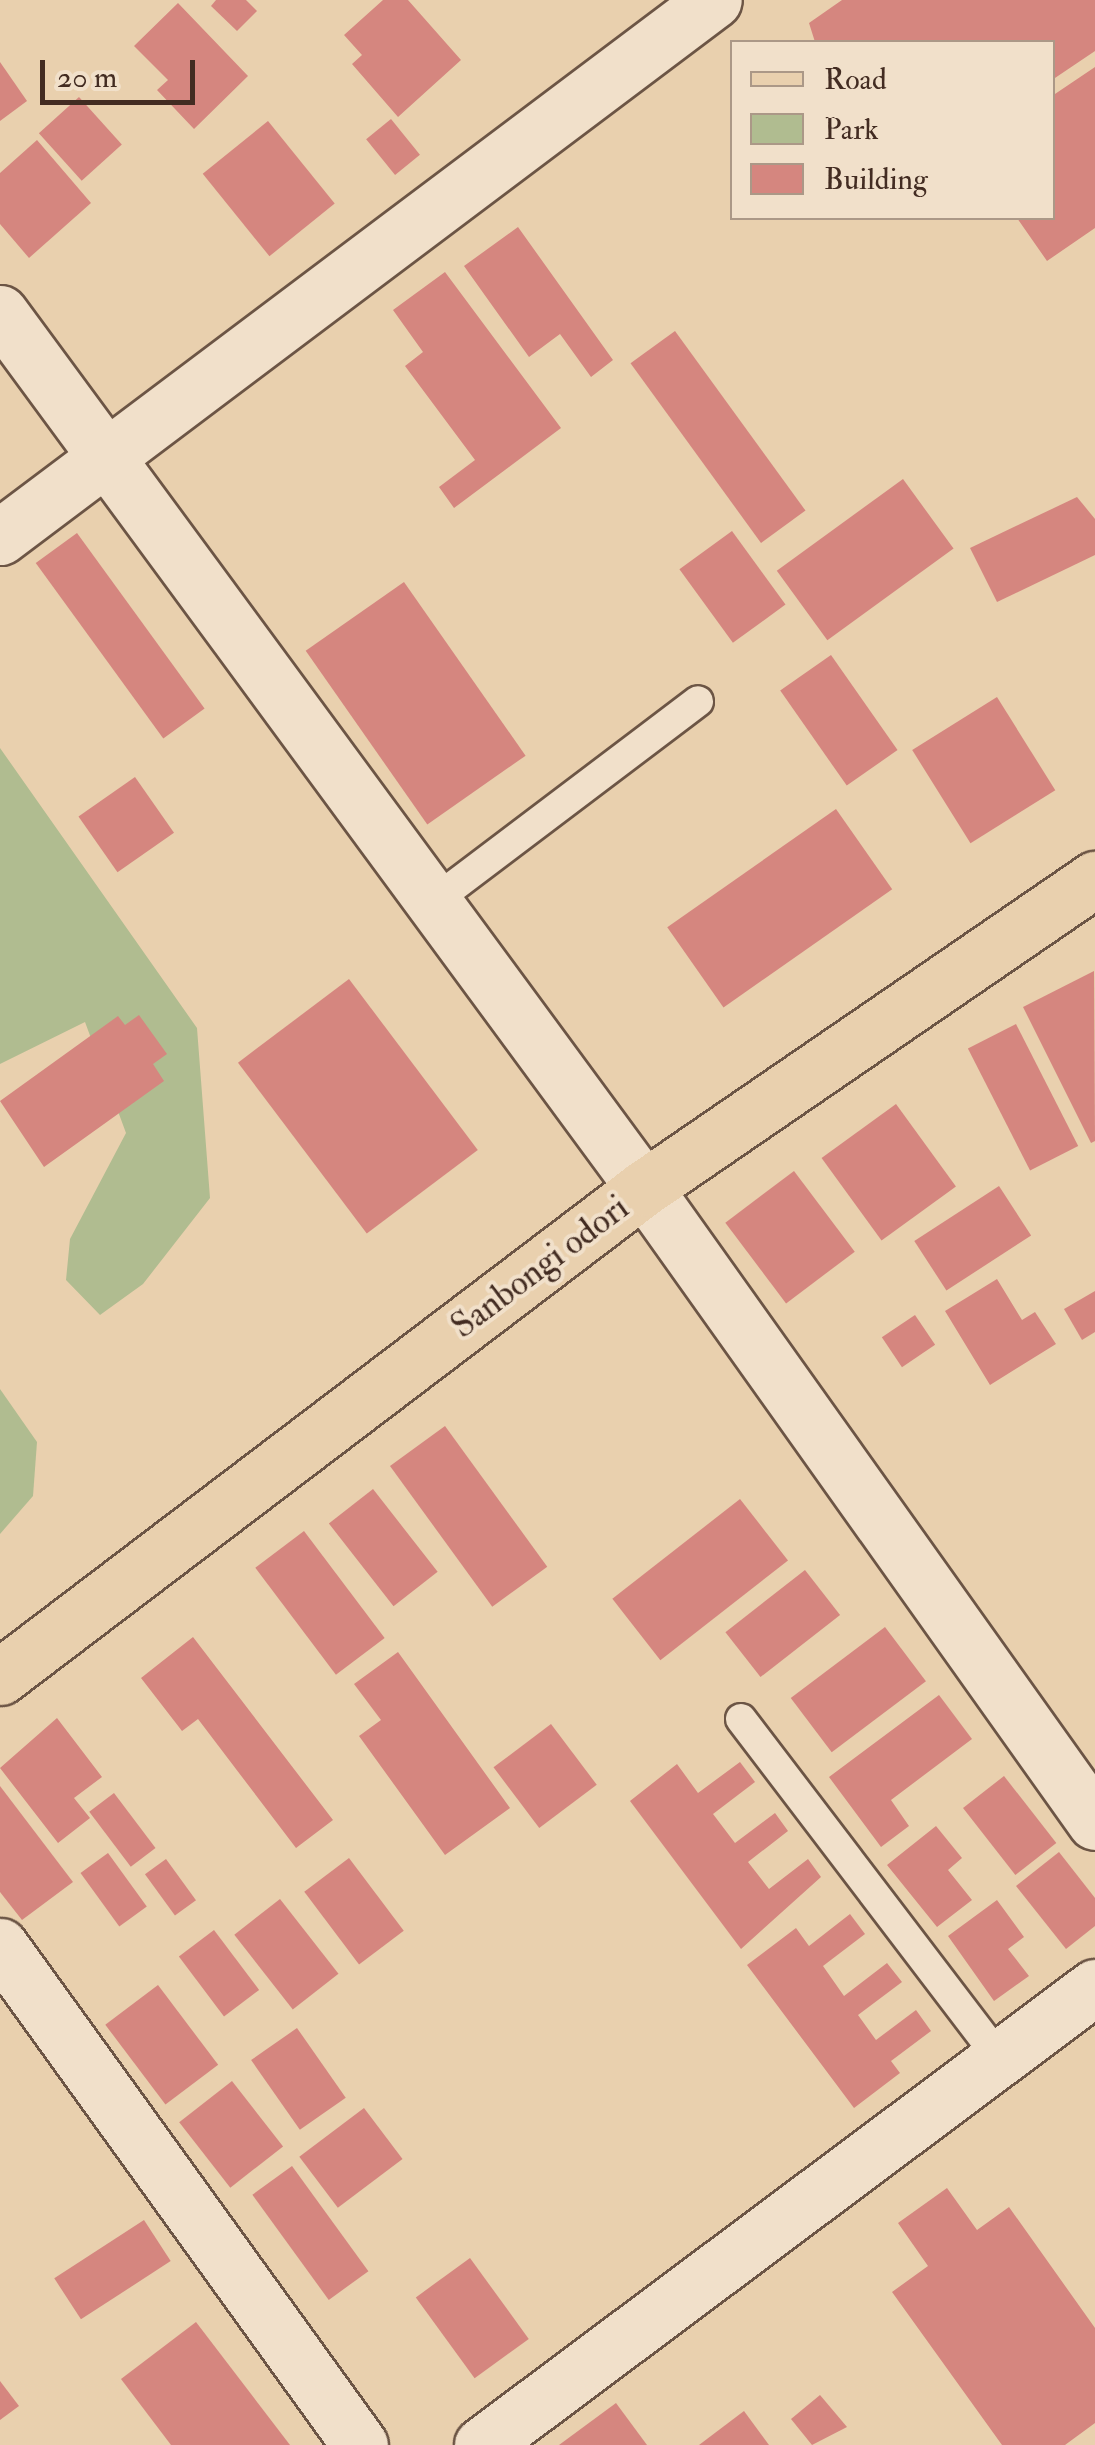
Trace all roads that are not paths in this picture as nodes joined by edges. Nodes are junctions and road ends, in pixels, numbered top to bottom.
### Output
1 (714, 0) edge
2 (0, 313) edge
3 (107, 455) junction
4 (0, 536) edge
5 (698, 700) dead end
6 (1095, 878) edge
7 (434, 900) junction
8 (644, 1188) junction
9 (0, 1677) edge
10 (741, 1719) dead end
11 (1095, 1822) edge
12 (0, 1946) edge
13 (1095, 1987) edge
14 (1000, 2058) junction
15 (360, 2445) edge
16 (482, 2445) edge

1 - 3 street
2 - 3 street
3 - 4 street
3 - 7 street
5 - 7 lane
6 - 8 main road, Sanbongi odori
7 - 8 street
8 - 9 main road, Sanbongi odori
8 - 11 street
10 - 14 lane
12 - 15 street
13 - 14 street
14 - 16 street

